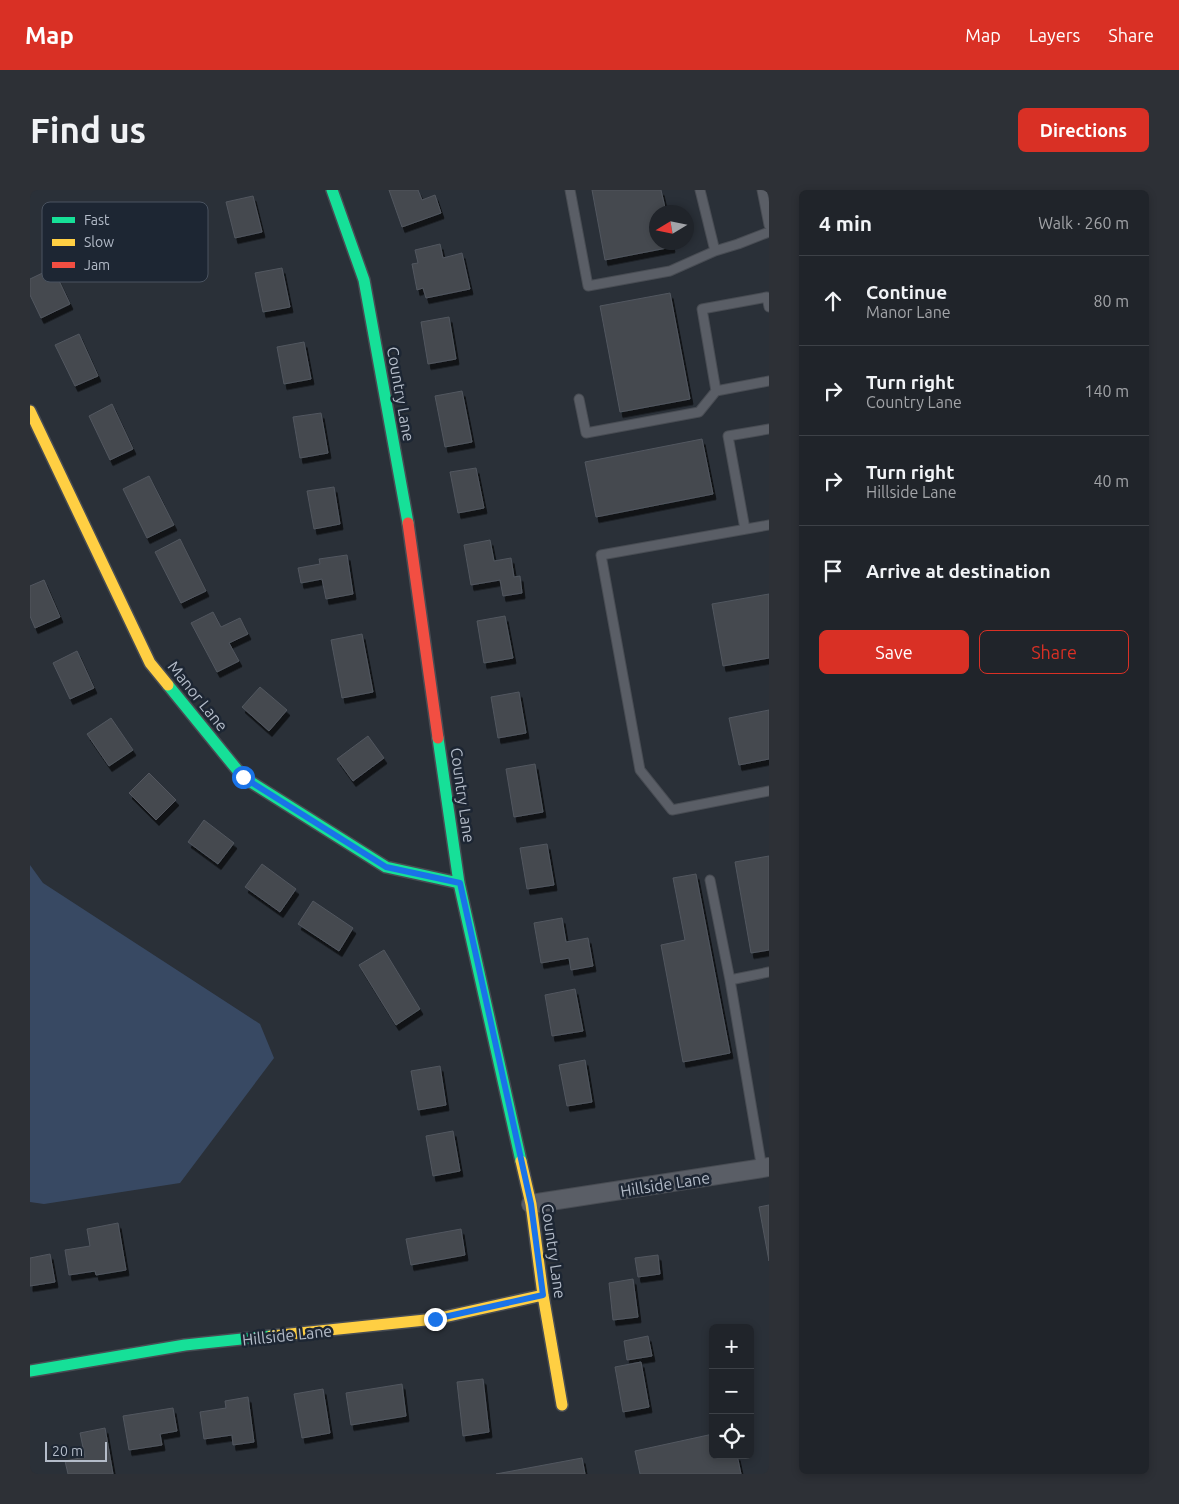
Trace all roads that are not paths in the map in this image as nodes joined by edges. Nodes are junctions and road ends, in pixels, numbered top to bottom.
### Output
1 (332, 190) edge
2 (570, 190) edge
3 (700, 190) edge
4 (762, 190) edge
5 (769, 225) edge
6 (769, 232) edge
7 (715, 251) junction
8 (769, 307) edge
9 (769, 381) edge
10 (716, 391) junction
11 (579, 400) dead end
12 (30, 411) edge
13 (769, 429) edge
14 (769, 524) edge
15 (745, 529) junction
16 (769, 791) edge
17 (710, 880) dead end
18 (460, 883) junction
19 (769, 972) edge
20 (730, 980) junction
21 (766, 1168) edge
22 (531, 1204) junction
23 (543, 1295) junction
24 (30, 1371) edge
25 (562, 1405) dead end

1 - 18 street, Country Lane
2 - 7 lane
3 - 7 lane
4 - 5 lane
6 - 7 lane
8 - 10 lane
9 - 10 lane
10 - 11 lane
12 - 18 street, Manor Lane
13 - 15 lane
14 - 15 lane
15 - 16 lane
17 - 20 lane
18 - 22 street, Country Lane
19 - 20 lane
20 - 21 lane
21 - 22 street, Hillside Lane
22 - 23 street, Country Lane
23 - 24 street, Hillside Lane
23 - 25 street, Country Lane

